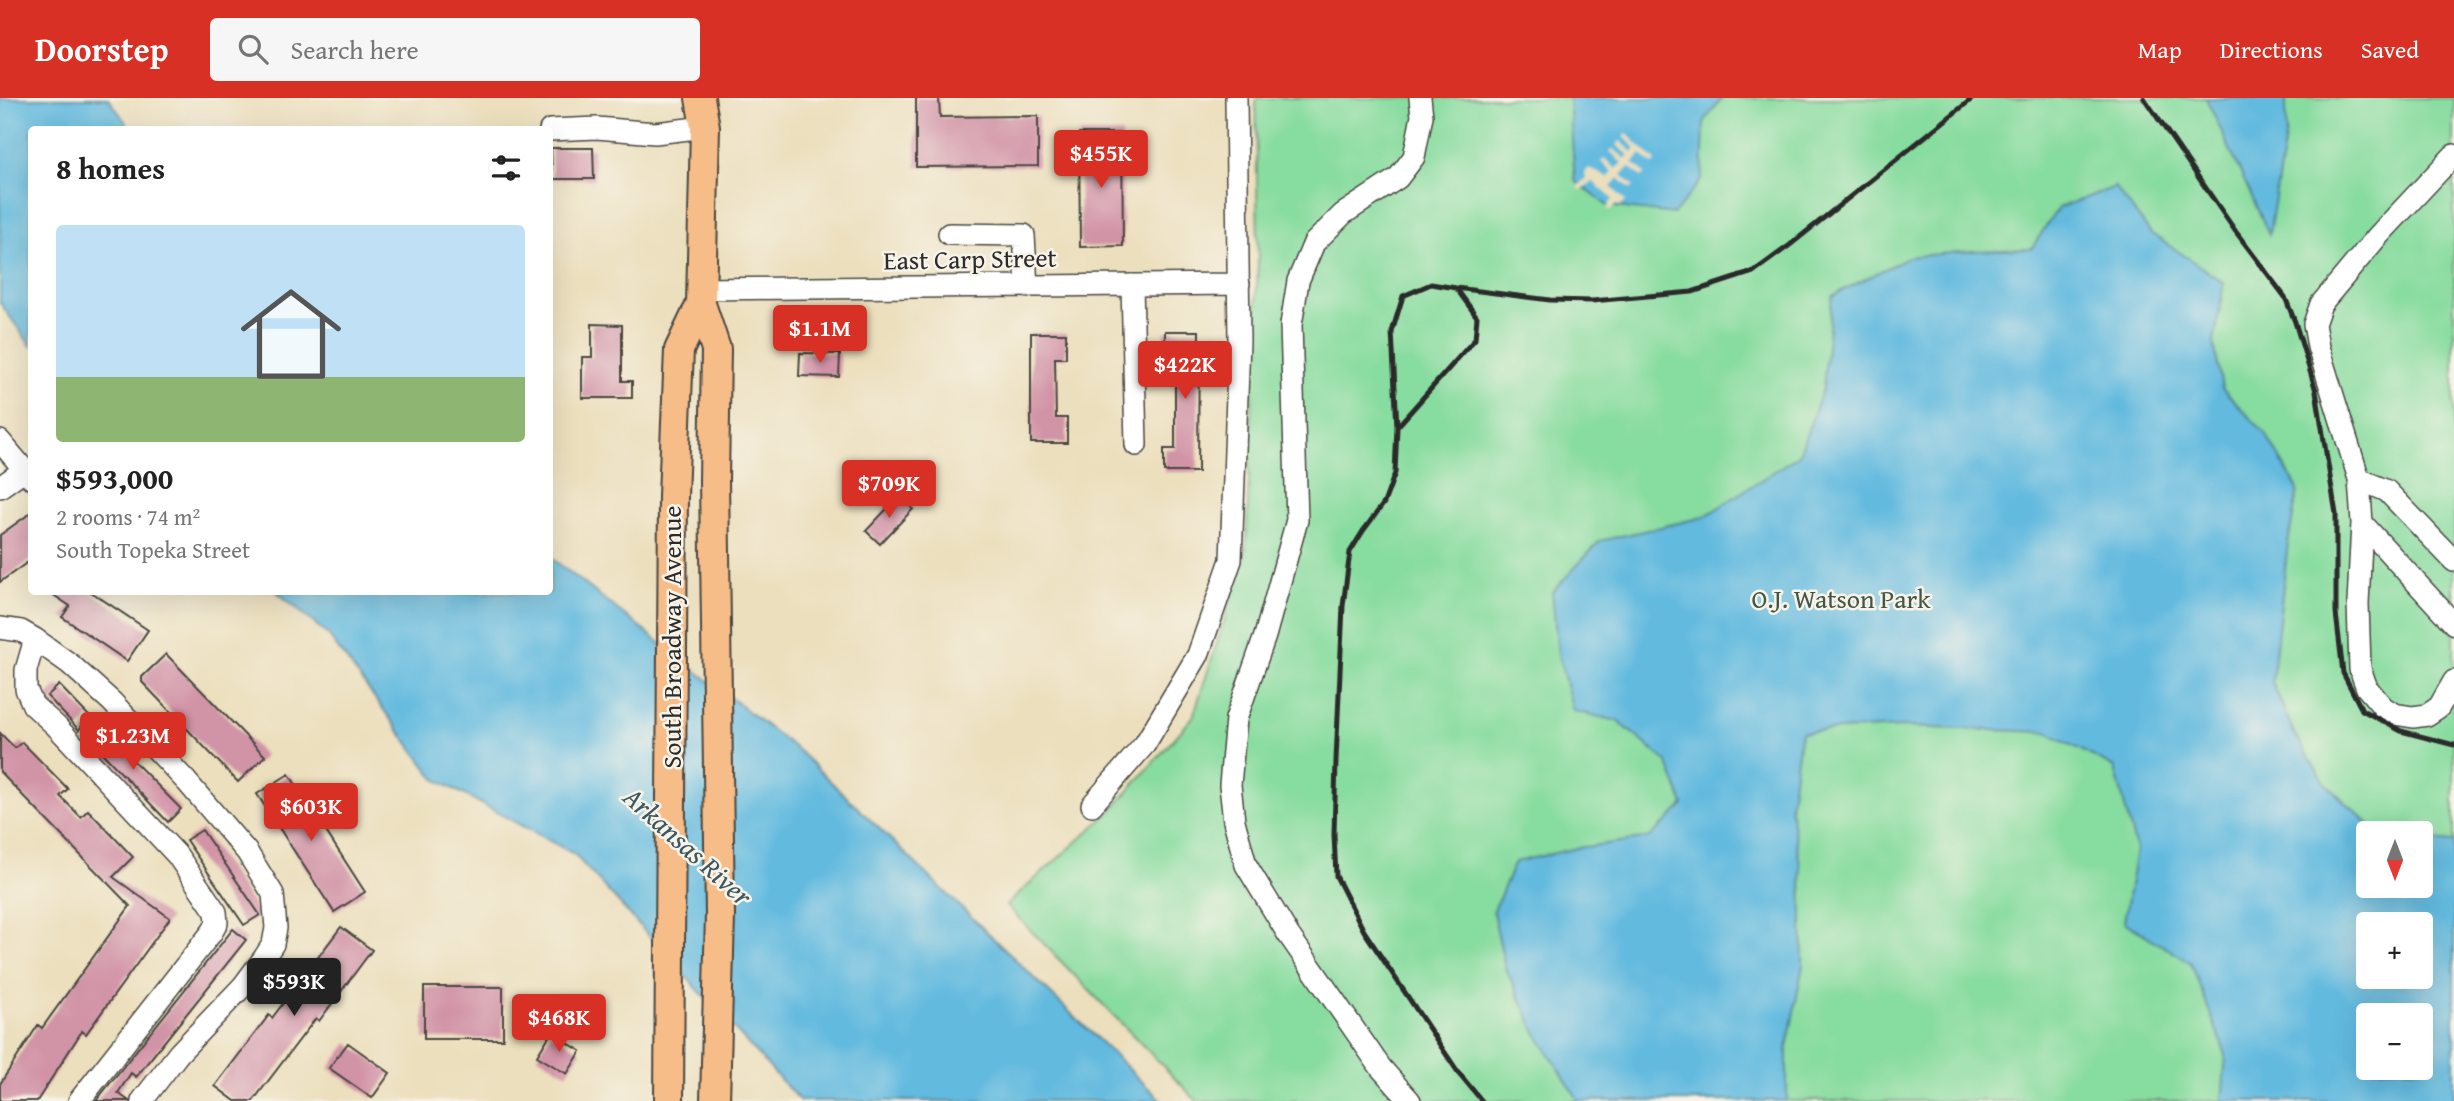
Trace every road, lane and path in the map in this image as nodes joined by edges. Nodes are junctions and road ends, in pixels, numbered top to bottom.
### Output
1 (700, 98) edge
2 (1236, 98) edge
3 (1420, 98) edge
4 (705, 127) junction
5 (553, 130) edge
6 (2454, 155) edge
7 (949, 234) dead end
8 (1239, 284) junction
9 (1132, 285) junction
10 (1027, 287) junction
11 (701, 296) junction
12 (0, 441) edge
13 (1136, 445) dead end
14 (28, 474) edge
15 (2359, 479) junction
16 (0, 487) edge
17 (2361, 523) junction
18 (2454, 561) edge
19 (2454, 624) edge
20 (0, 628) edge
21 (35, 639) junction
22 (2454, 681) edge
23 (1092, 805) dead end
24 (79, 1101) edge
25 (142, 1101) edge
26 (669, 1101) edge
27 (715, 1101) edge
28 (1409, 1101) edge

1 - 4 main road, South Broadway Avenue
2 - 8 street
3 - 28 street
4 - 5 street
4 - 11 main road, South Broadway Avenue
6 - 15 street
7 - 10 street
8 - 9 street, East Carp Street
8 - 23 street
9 - 10 street, East Carp Street
9 - 13 street
10 - 11 street, East Carp Street
11 - 26 main road, South Broadway Avenue
11 - 27 main road, South Broadway Avenue
12 - 14 street
14 - 16 street
15 - 17 street
15 - 18 street
17 - 19 street
17 - 22 street
20 - 21 street
21 - 24 street
21 - 25 street

